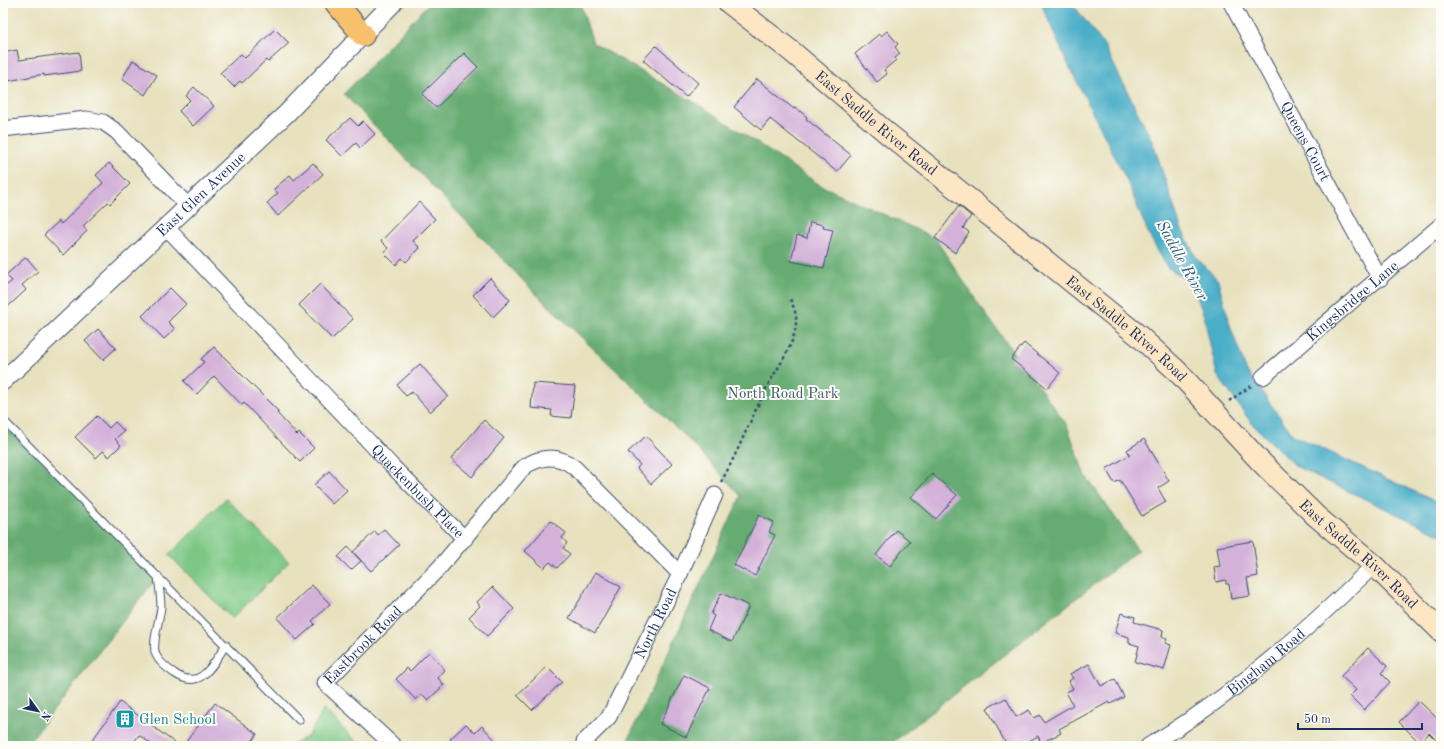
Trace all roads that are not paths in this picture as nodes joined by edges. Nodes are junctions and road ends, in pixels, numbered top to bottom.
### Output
1 (336, 3) edge
2 (393, 3) edge
3 (729, 3) edge
4 (747, 3) edge
5 (1231, 3) edge
6 (363, 35) junction
7 (791, 51) junction
8 (3, 129) edge
9 (188, 206) junction
10 (1441, 226) edge
11 (166, 227) junction
12 (1380, 279) junction
13 (1263, 377) road end
14 (3, 381) edge
15 (3, 420) edge
16 (714, 495) road end
17 (465, 539) junction
18 (1374, 565) junction
19 (680, 574) junction
20 (158, 576) junction
21 (1441, 631) edge
22 (226, 646) junction
23 (299, 720) dead end
24 (584, 742) dead end
25 (394, 746) edge
26 (1148, 746) edge

1 - 6 highway
2 - 6 street, East Glen Avenue
3 - 7 main road, East Saddle River Road
4 - 7 main road, East Saddle River Road
5 - 12 street, Queens Court
6 - 9 street, East Glen Avenue
7 - 18 main road, East Saddle River Road
8 - 9 street
9 - 11 street, East Glen Avenue
10 - 12 street, Kingsbridge Lane
11 - 14 street, East Glen Avenue
11 - 17 street, Quackenbush Place
12 - 13 street, Kingsbridge Lane
15 - 20 lane
16 - 19 street, North Road
17 - 19 street, Quackenbush Place
17 - 25 street, Eastbrook Road
18 - 21 main road, East Saddle River Road
18 - 26 street, Bingham Road
19 - 24 street, North Road
20 - 22 lane
20 - 22 lane
22 - 23 lane

